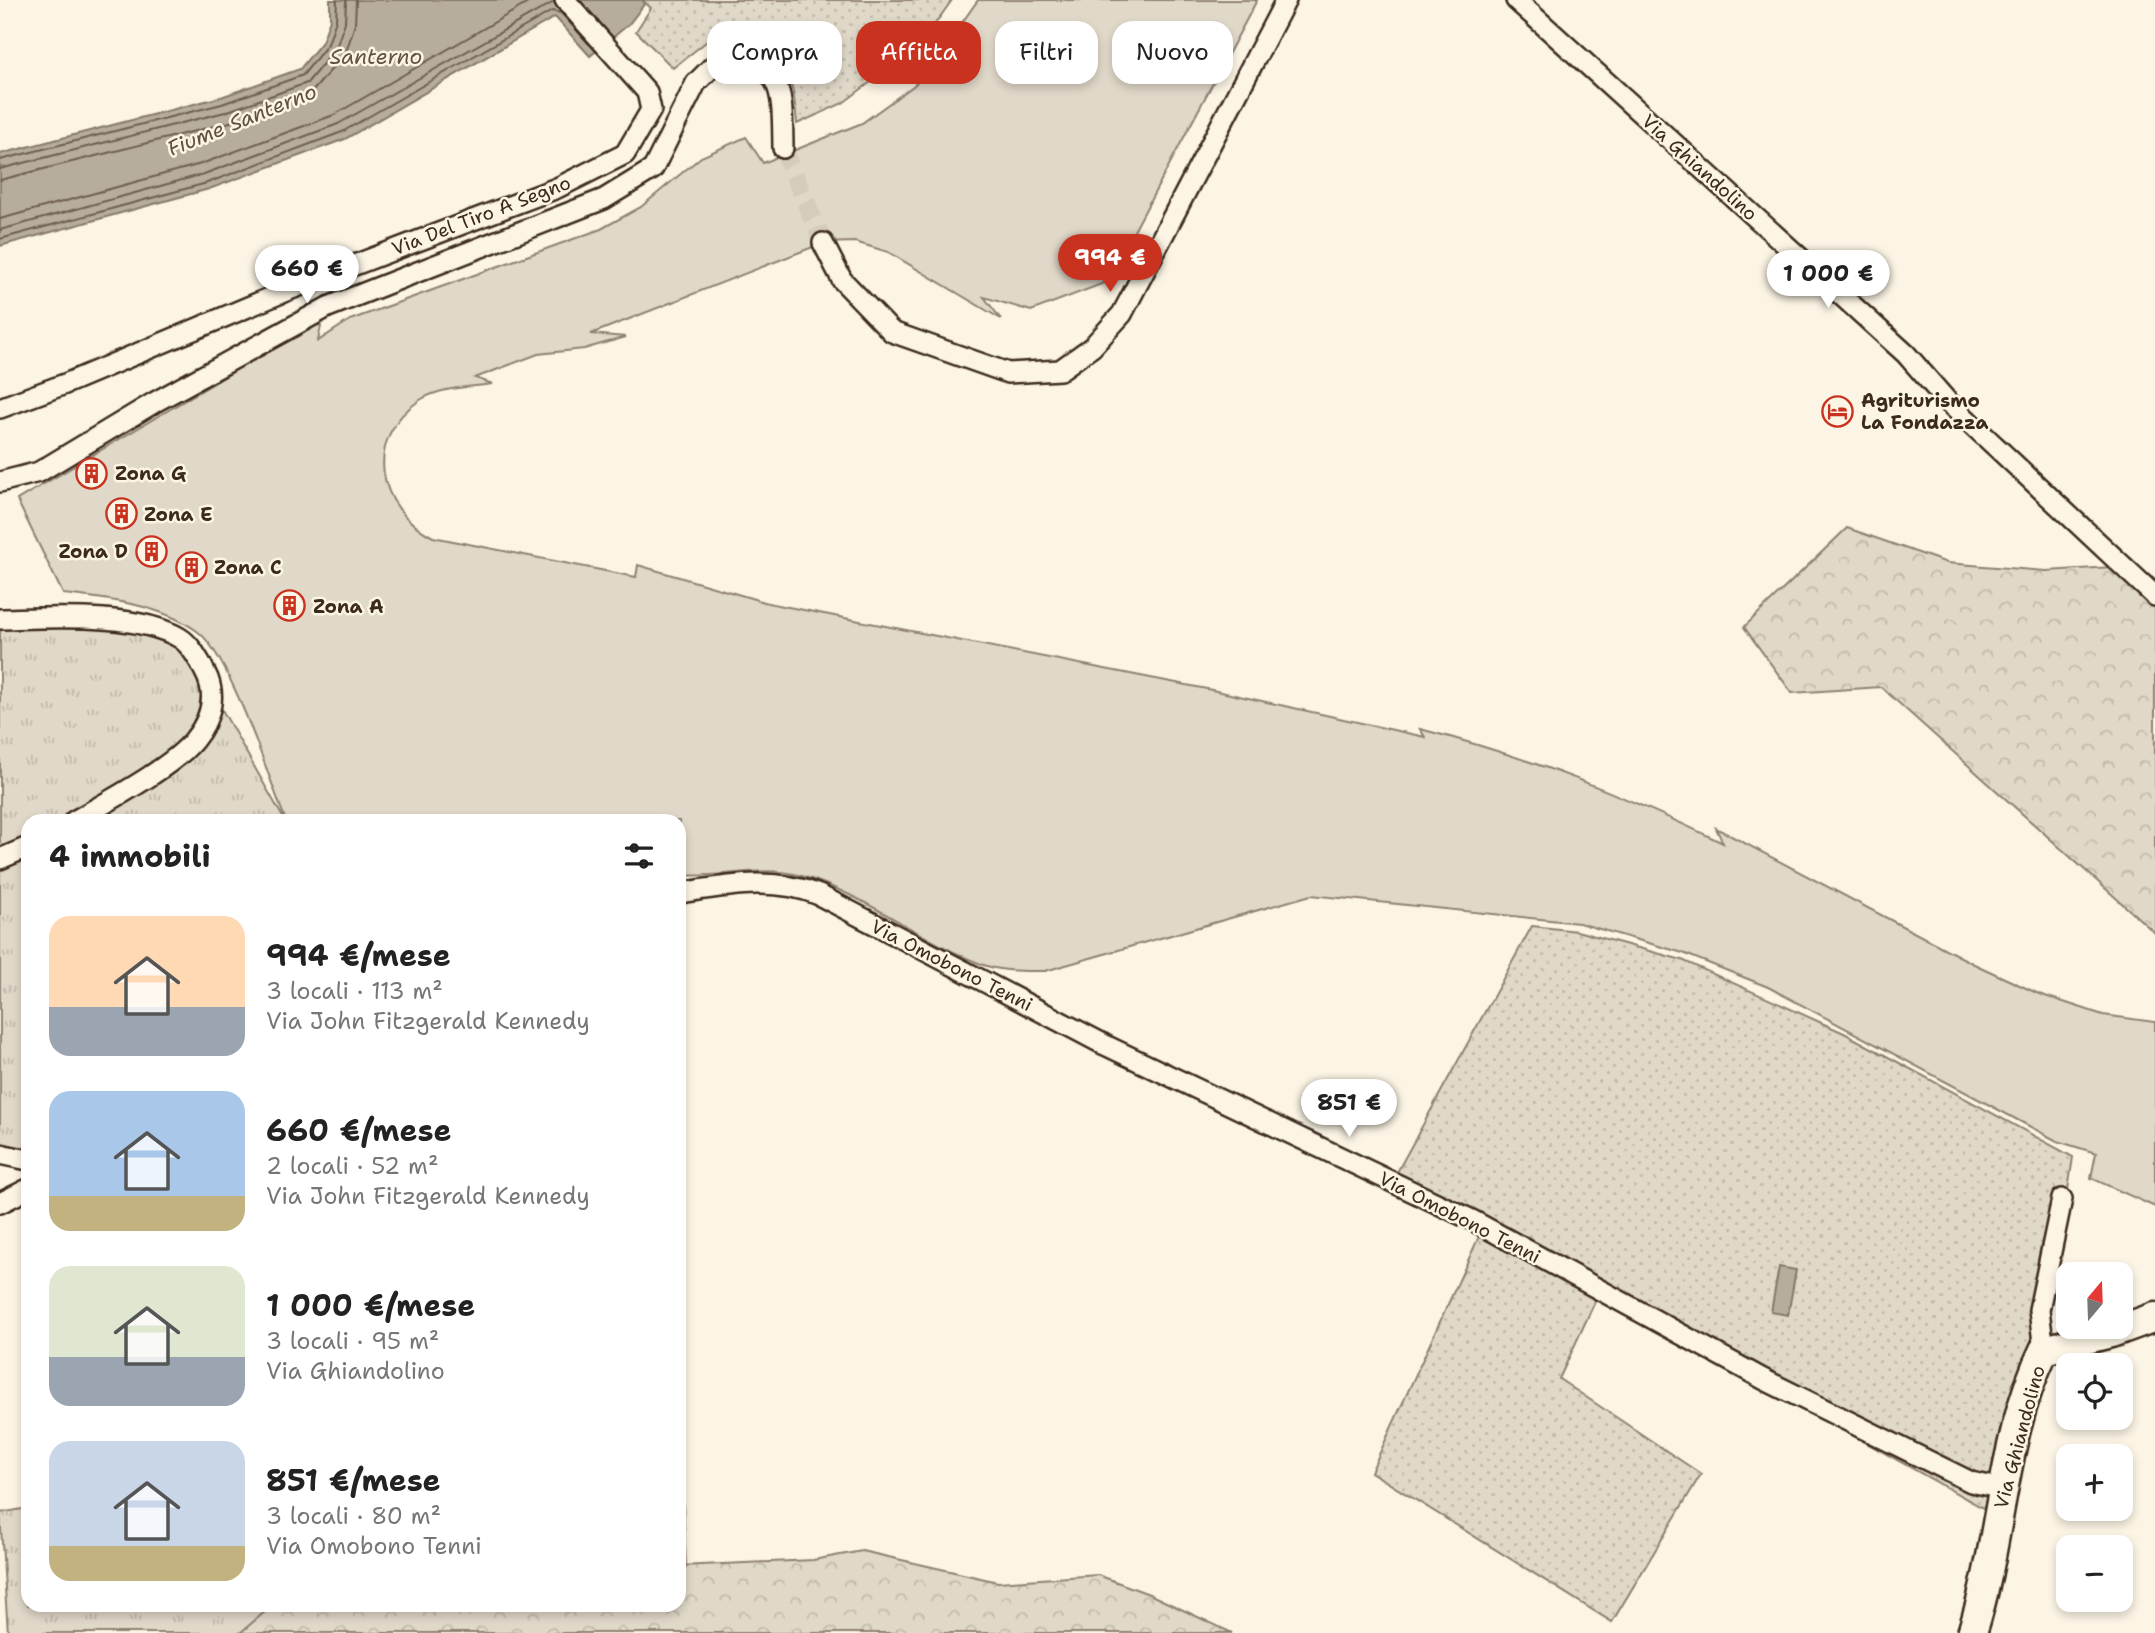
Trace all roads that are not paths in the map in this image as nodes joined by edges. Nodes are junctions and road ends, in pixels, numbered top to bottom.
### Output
1 (565, 0) edge
2 (1286, 0) edge
3 (1517, 0) edge
4 (783, 148) tunnel mouth
5 (823, 243) tunnel mouth
6 (0, 408) edge
7 (0, 482) edge
8 (2155, 596) edge
9 (0, 620) edge
10 (86, 814) edge
11 (21, 850) edge
12 (0, 859) edge
13 (686, 892) edge
14 (0, 1154) edge
15 (21, 1158) edge
16 (21, 1192) edge
17 (2062, 1199) dead end
18 (0, 1203) edge
19 (2155, 1317) edge
20 (2044, 1350) junction
21 (2003, 1489) junction
22 (1972, 1633) edge

1 - 6 street, Via Del Tiro A Segno
2 - 5 street
3 - 8 street, Via Ghiandolino
4 - 7 street
9 - 10 street
11 - 12 street
13 - 21 street, Via Omobono Tenni
14 - 15 street
16 - 18 street
17 - 20 street, Via Ghiandolino
19 - 20 street
20 - 21 street, Via Ghiandolino
21 - 22 street, Via Ghiandolino

